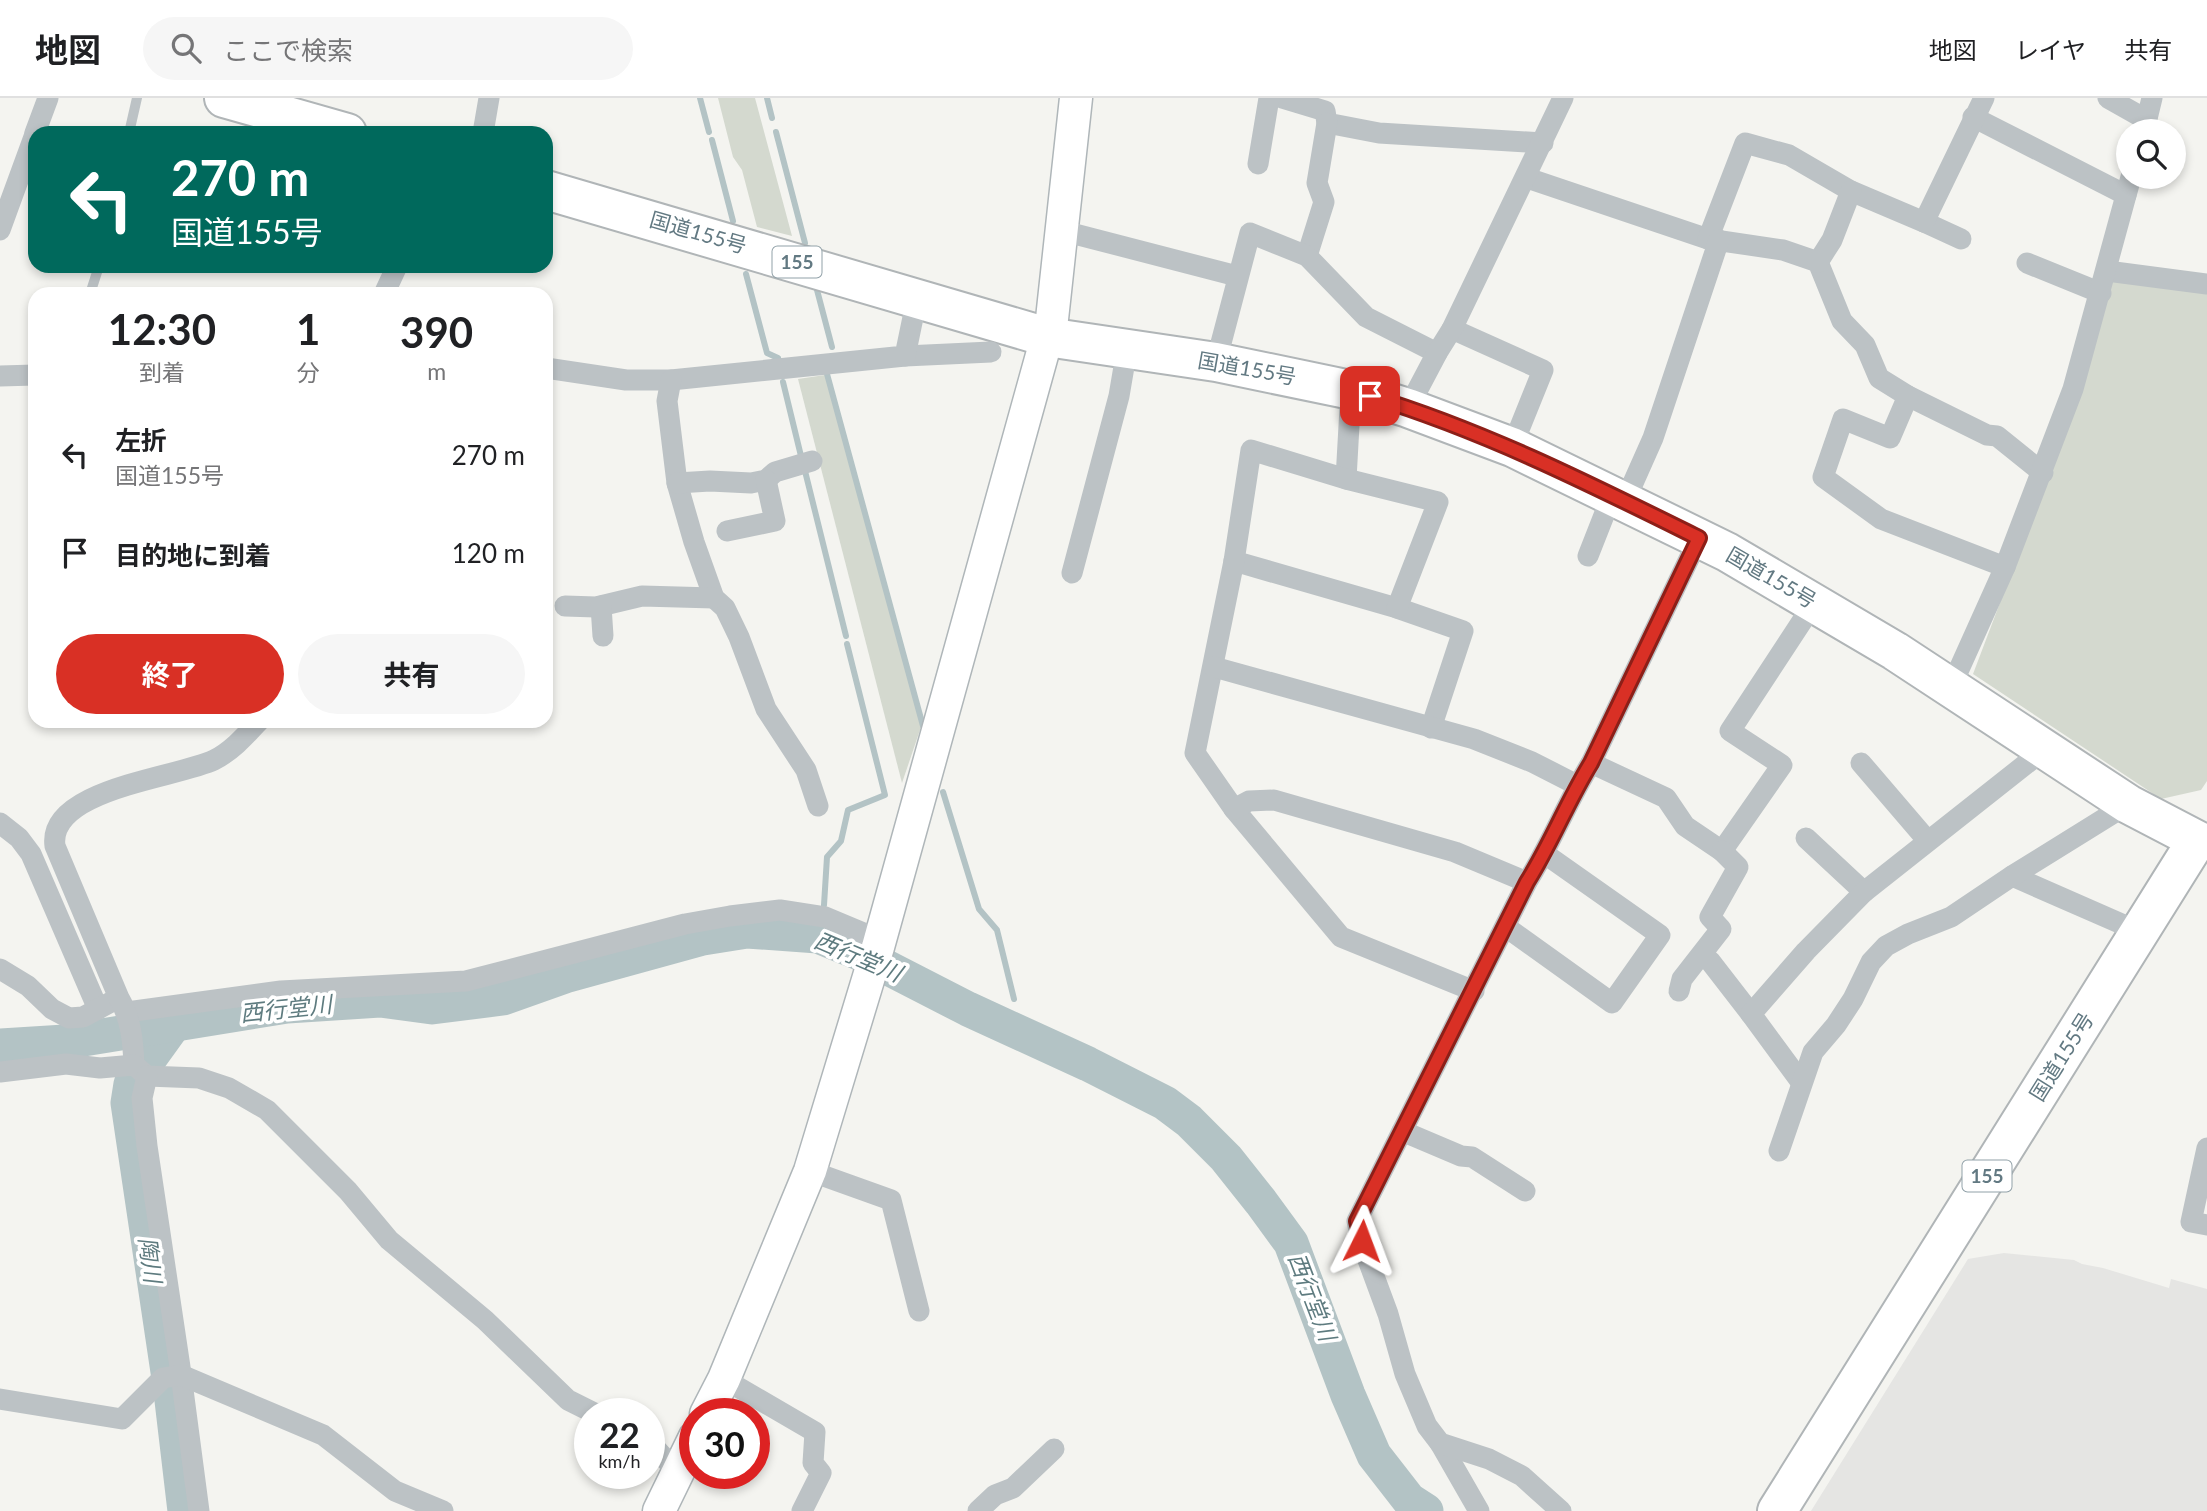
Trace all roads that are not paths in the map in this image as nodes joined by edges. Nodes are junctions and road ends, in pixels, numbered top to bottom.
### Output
1 (48, 98) edge
2 (137, 98) edge
3 (224, 98) edge
4 (489, 98) edge
5 (1076, 98) edge
6 (1269, 98) edge
7 (1282, 98) edge
8 (1563, 98) edge
9 (1984, 98) edge
10 (2108, 98) edge
11 (2152, 98) edge
12 (1973, 117) junction
13 (2136, 119) edge
14 (2147, 119) edge
15 (1327, 123) junction
16 (38, 126) edge
17 (131, 126) edge
18 (322, 126) edge
19 (485, 126) edge
20 (1543, 143) junction
21 (28, 153) edge
22 (1258, 164) dead end
23 (1527, 178) junction
24 (2116, 180) edge
25 (2128, 189) edge
26 (1851, 191) junction
27 (553, 192) edge
28 (1923, 222) junction
29 (0, 230) edge
30 (1063, 231) junction
31 (1961, 239) dead end
32 (1714, 240) junction
33 (1307, 256) junction
34 (1818, 262) junction
35 (2028, 263) dead end
36 (2107, 271) junction
37 (1237, 276) junction
38 (2207, 284) edge
39 (2101, 293) junction
40 (916, 298) junction
41 (1452, 329) junction
42 (1047, 337) junction
43 (1127, 349) junction
44 (991, 352) dead end
45 (1437, 353) junction
46 (905, 356) junction
47 (1216, 362) junction
48 (553, 369) edge
49 (28, 374) edge
50 (0, 376) edge
51 (671, 380) junction
52 (1351, 390) junction
53 (1908, 396) junction
54 (1408, 408) junction
55 (1512, 447) junction
56 (812, 461) dead end
57 (2043, 472) junction
58 (1346, 479) junction
59 (766, 480) junction
60 (677, 483) junction
61 (1618, 498) junction
62 (727, 531) dead end
63 (1699, 538) junction
64 (1588, 556) dead end
65 (1234, 561) junction
66 (2005, 566) junction
67 (1072, 573) dead end
68 (714, 598) junction
69 (1814, 603) junction
70 (565, 606) dead end
71 (601, 606) junction
72 (1397, 608) junction
73 (603, 636) dead end
74 (1214, 667) junction
75 (1951, 687) junction
76 (252, 728) edge
77 (1431, 728) junction
78 (2045, 749) junction
79 (1591, 763) junction
80 (1861, 763) dead end
81 (1577, 785) junction
82 (2128, 804) junction
83 (818, 806) dead end
84 (1234, 809) junction
85 (0, 823) edge
86 (1807, 838) dead end
87 (1927, 840) junction
88 (2202, 842) edge
89 (1721, 851) junction
90 (1545, 854) junction
91 (2012, 876) junction
92 (1527, 882) junction
93 (1864, 892) junction
94 (1506, 927) junction
95 (2140, 932) junction
96 (879, 944) junction
97 (1710, 961) dead end
98 (0, 969) edge
99 (1474, 991) junction
100 (1679, 991) dead end
101 (123, 1005) junction
102 (98, 1009) junction
103 (1751, 1014) junction
104 (141, 1070) junction
105 (0, 1072) edge
106 (1801, 1082) junction
107 (1402, 1131) junction
108 (2207, 1148) edge
109 (1779, 1151) dead end
110 (810, 1171) junction
111 (1525, 1191) dead end
112 (2207, 1225) edge
113 (919, 1311) dead end
114 (173, 1377) junction
115 (724, 1379) junction
116 (714, 1398) edge
117 (0, 1399) edge
118 (574, 1403) edge
119 (1440, 1443) junction
120 (1054, 1449) dead end
121 (665, 1459) edge
122 (679, 1468) edge
123 (677, 1472) junction
124 (199, 1511) edge
125 (443, 1511) edge
126 (659, 1511) edge
127 (802, 1511) edge
128 (978, 1511) edge
129 (1479, 1511) edge
130 (1561, 1511) edge
131 (1777, 1511) edge

1 - 16 street
2 - 17 lane
3 - 18 highway
4 - 19 street
5 - 30 street
6 - 22 street
7 - 15 street
8 - 20 street
9 - 12 street
10 - 13 street
11 - 14 street
12 - 24 street
12 - 28 street
15 - 20 street
15 - 33 street
20 - 23 street
21 - 29 street
23 - 32 street
23 - 41 street
25 - 36 street
26 - 28 street
26 - 32 street
26 - 34 street
27 - 40 highway, 国道155号 / 155
28 - 31 street
30 - 37 street
30 - 42 street
32 - 34 street
32 - 61 street
33 - 37 street
33 - 45 street
34 - 53 street
35 - 39 street
36 - 38 street
36 - 39 street
37 - 47 street
39 - 57 street
40 - 42 highway, 国道155号 / 155
40 - 46 street
41 - 45 street
41 - 55 street
42 - 43 highway, 国道155号 / 155
42 - 96 street
43 - 47 highway, 国道155号 / 155
43 - 67 street
44 - 46 street
45 - 54 street
46 - 51 street
47 - 52 highway, 国道155号 / 155
48 - 51 street
49 - 50 street
51 - 60 street
52 - 54 highway, 国道155号 / 155
52 - 58 street
53 - 57 street
53 - 66 street
54 - 55 highway, 国道155号 / 155
55 - 61 highway, 国道155号 / 155
56 - 59 street
57 - 66 street
58 - 65 street
58 - 72 street
59 - 60 street
59 - 62 street
60 - 68 street
61 - 63 highway, 国道155号 / 155
61 - 64 street
63 - 69 highway, 国道155号 / 155
63 - 79 street
65 - 72 street
65 - 74 street
66 - 75 street
68 - 71 street
68 - 83 street
69 - 75 highway, 国道155号 / 155
69 - 89 street
70 - 71 street
71 - 73 street
72 - 77 street
74 - 77 street
74 - 84 street
75 - 78 highway, 国道155号 / 155
76 - 101 street
77 - 81 street
78 - 82 highway, 国道155号 / 155
78 - 87 street
79 - 81 street
79 - 89 street
80 - 87 street
81 - 90 street
82 - 88 highway, 国道155号 / 155
82 - 91 street
84 - 92 street
84 - 99 street
85 - 102 street
86 - 93 street
87 - 93 street
88 - 95 highway, 国道155号 / 155
89 - 100 street
90 - 92 street
90 - 94 street
91 - 95 street
91 - 106 street
92 - 94 street
93 - 103 street
94 - 99 street
95 - 131 highway, 国道155号 / 155
96 - 101 street
96 - 110 street
97 - 103 street
98 - 102 street
99 - 107 street
101 - 102 street
101 - 104 street
103 - 106 street
104 - 105 street
104 - 114 street
104 - 118 street
106 - 109 street
107 - 111 street
107 - 119 street
108 - 112 street
110 - 113 street
110 - 115 street
114 - 117 street
114 - 124 street
114 - 125 street
115 - 116 street
115 - 127 street
119 - 129 street
119 - 130 street
120 - 128 street
121 - 123 street
122 - 123 street
123 - 126 street

